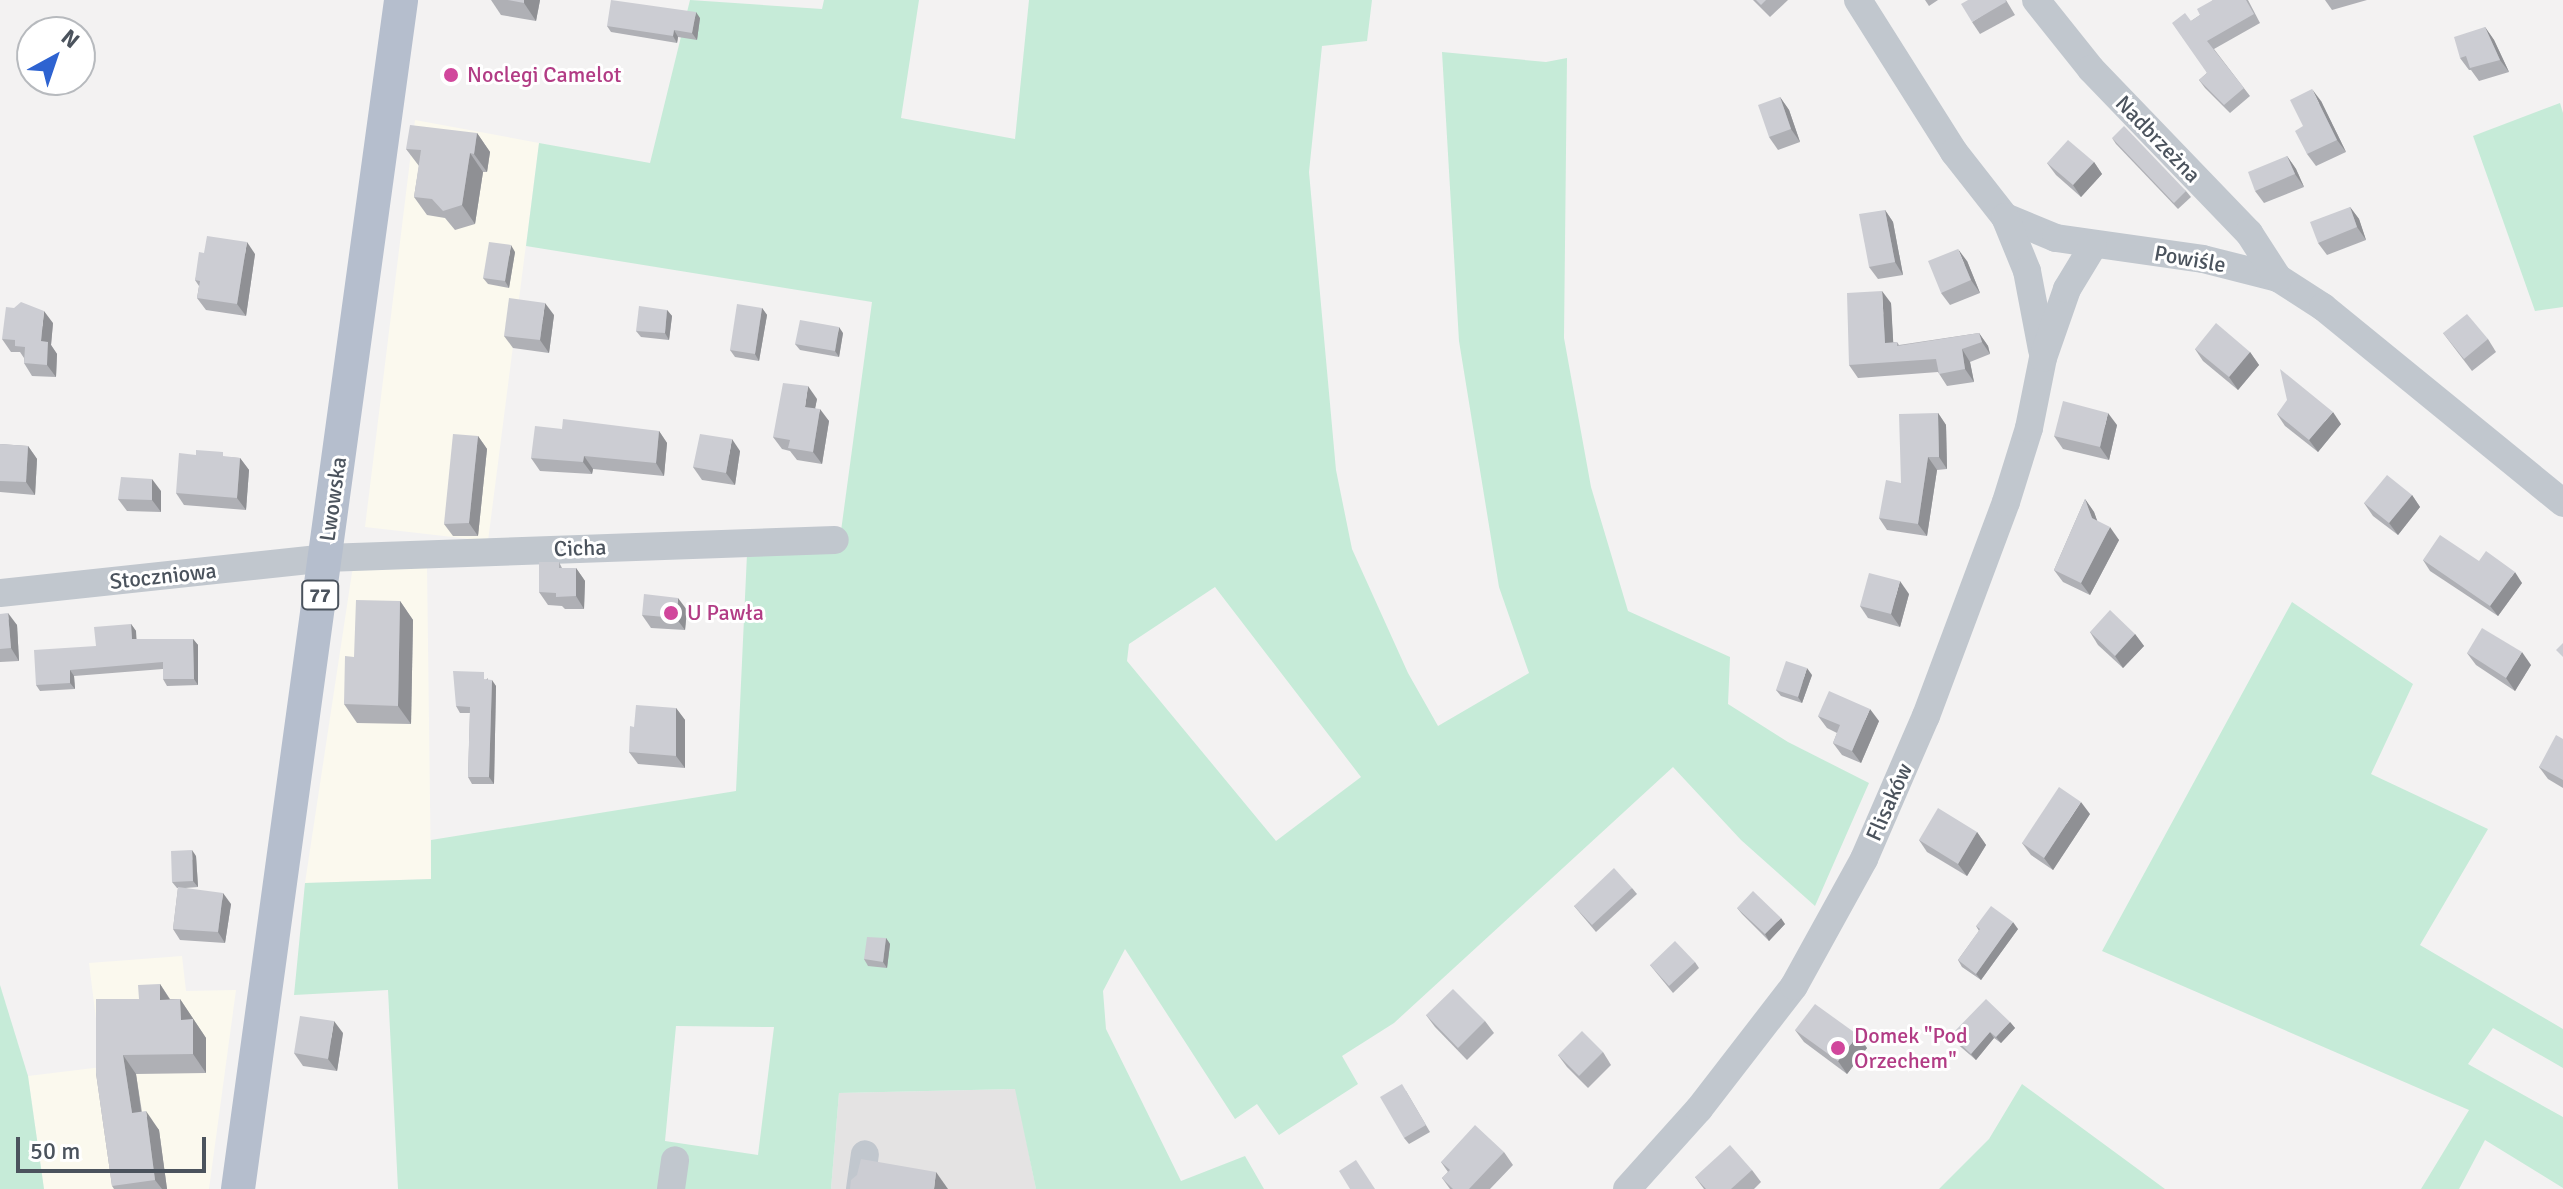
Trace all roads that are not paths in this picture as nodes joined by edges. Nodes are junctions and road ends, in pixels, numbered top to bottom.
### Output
1 (401, 0) edge
2 (1858, 0) edge
3 (2036, 0) edge
4 (2005, 217) junction
5 (2093, 246) junction
6 (2278, 278) junction
7 (2043, 358) junction
8 (2563, 503) edge
9 (835, 540) dead end
10 (325, 558) junction
11 (0, 593) edge
12 (865, 1154) dead end
13 (675, 1160) dead end
14 (238, 1189) edge
15 (671, 1189) edge
16 (860, 1189) edge
17 (1627, 1189) edge

1 - 10 main road, Lwowska / 77
2 - 4 street, Powiśle
3 - 6 street, Nadbrzeżna
4 - 5 street, Powiśle
4 - 7 street, Flisaków
5 - 6 street, Powiśle
5 - 7 street, Flisaków
6 - 8 street, Powiśle
7 - 17 street, Flisaków
9 - 10 street, Cicha
10 - 11 street, Stoczniowa
10 - 14 main road, Lwowska / 77
12 - 16 street
13 - 15 street

